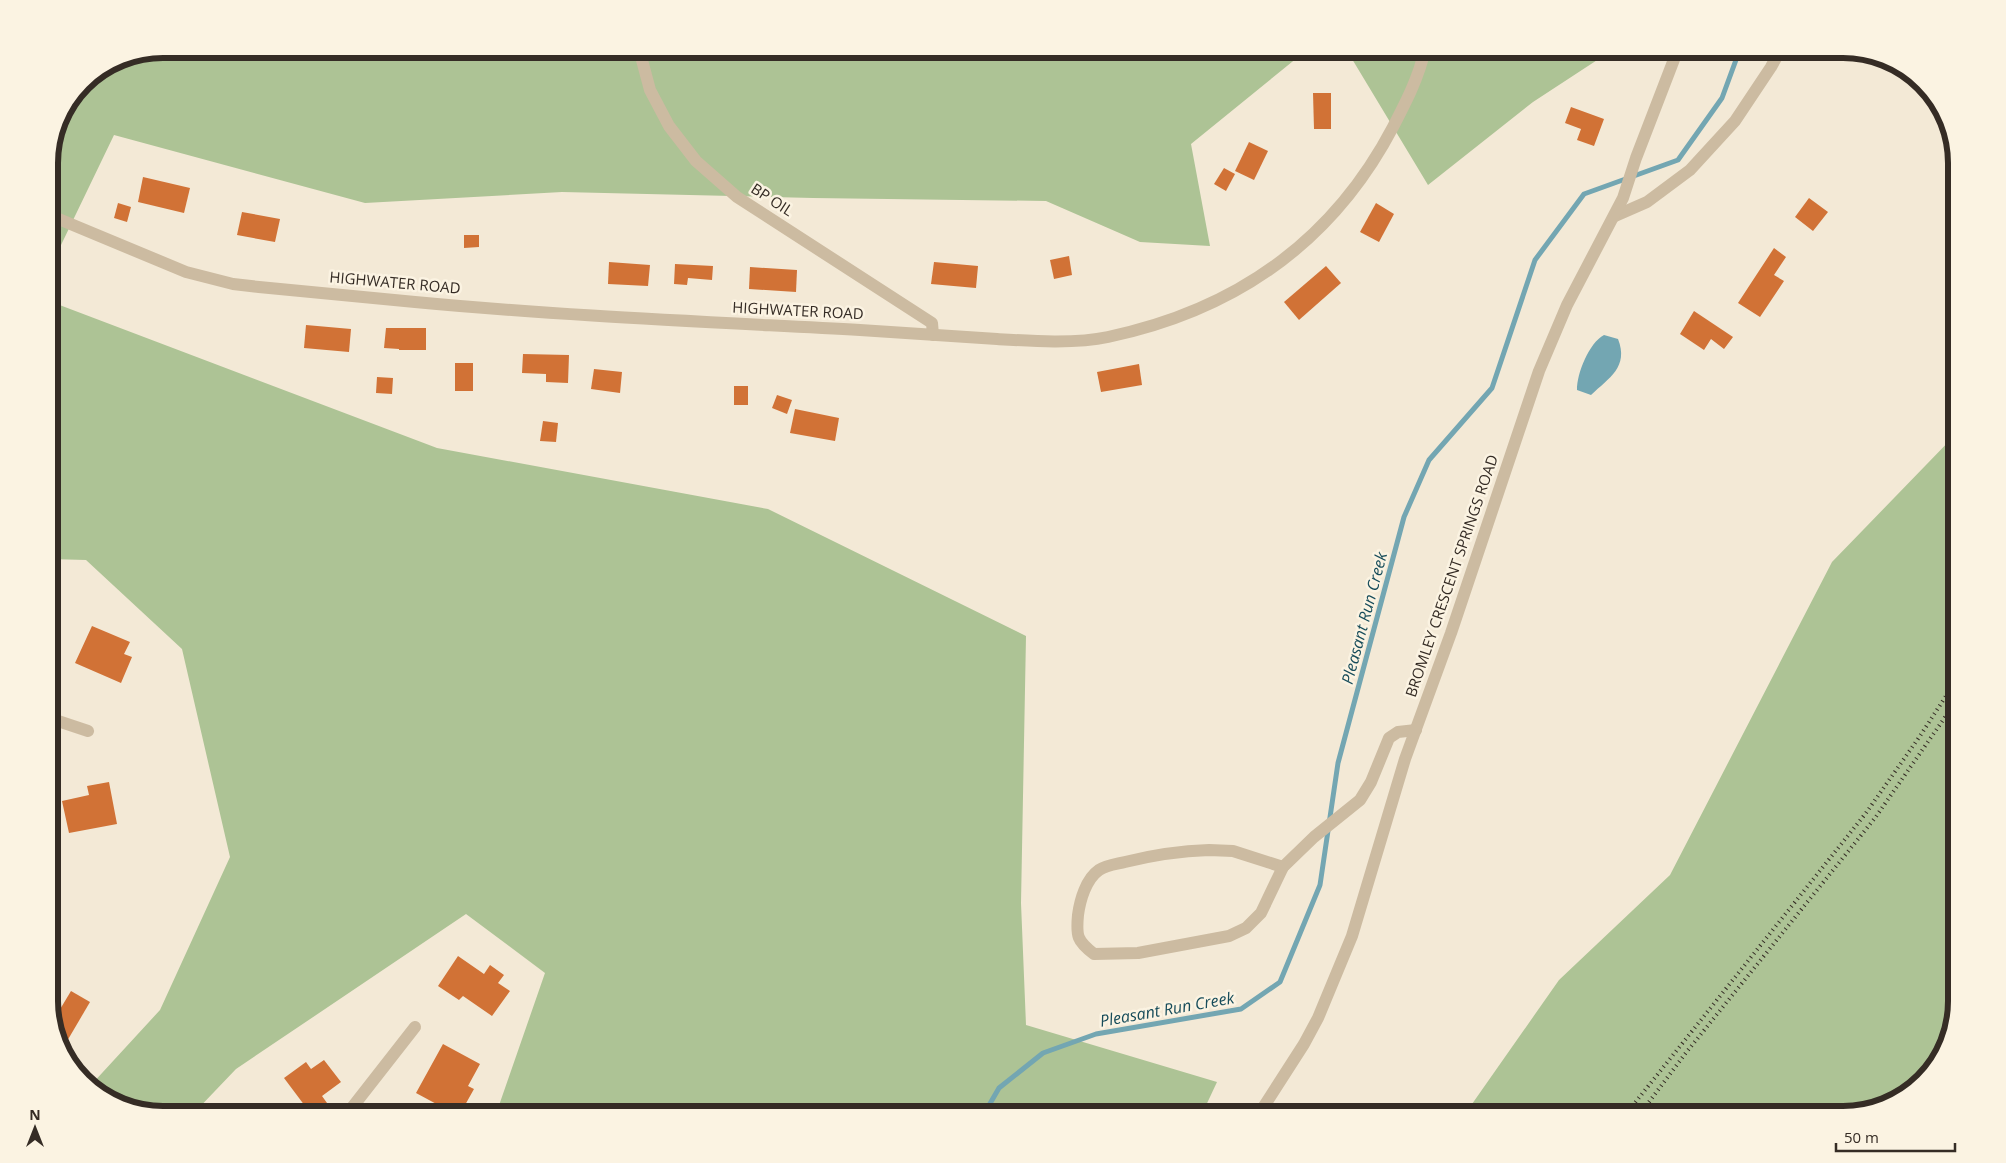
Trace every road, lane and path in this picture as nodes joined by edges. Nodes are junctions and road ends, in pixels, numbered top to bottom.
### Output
1 (641, 58) edge
2 (1423, 58) edge
3 (1675, 58) edge
4 (1776, 58) edge
5 (1615, 216) junction
6 (58, 219) edge
7 (933, 335) junction
8 (58, 721) edge
9 (1416, 730) junction
10 (88, 731) dead end
11 (1282, 867) junction
12 (414, 1027) dead end
13 (353, 1106) edge
14 (1264, 1106) edge

1 - 7 street, BP OIL
2 - 7 street, HIGHWATER ROAD
3 - 5 street, BROMLEY CRESCENT SPRINGS ROAD
4 - 5 street
5 - 9 street, BROMLEY CRESCENT SPRINGS ROAD
6 - 7 street, HIGHWATER ROAD
8 - 10 street
9 - 11 street
9 - 14 street, BROMLEY CRESCENT SPRINGS ROAD
11 - 11 street
12 - 13 street

